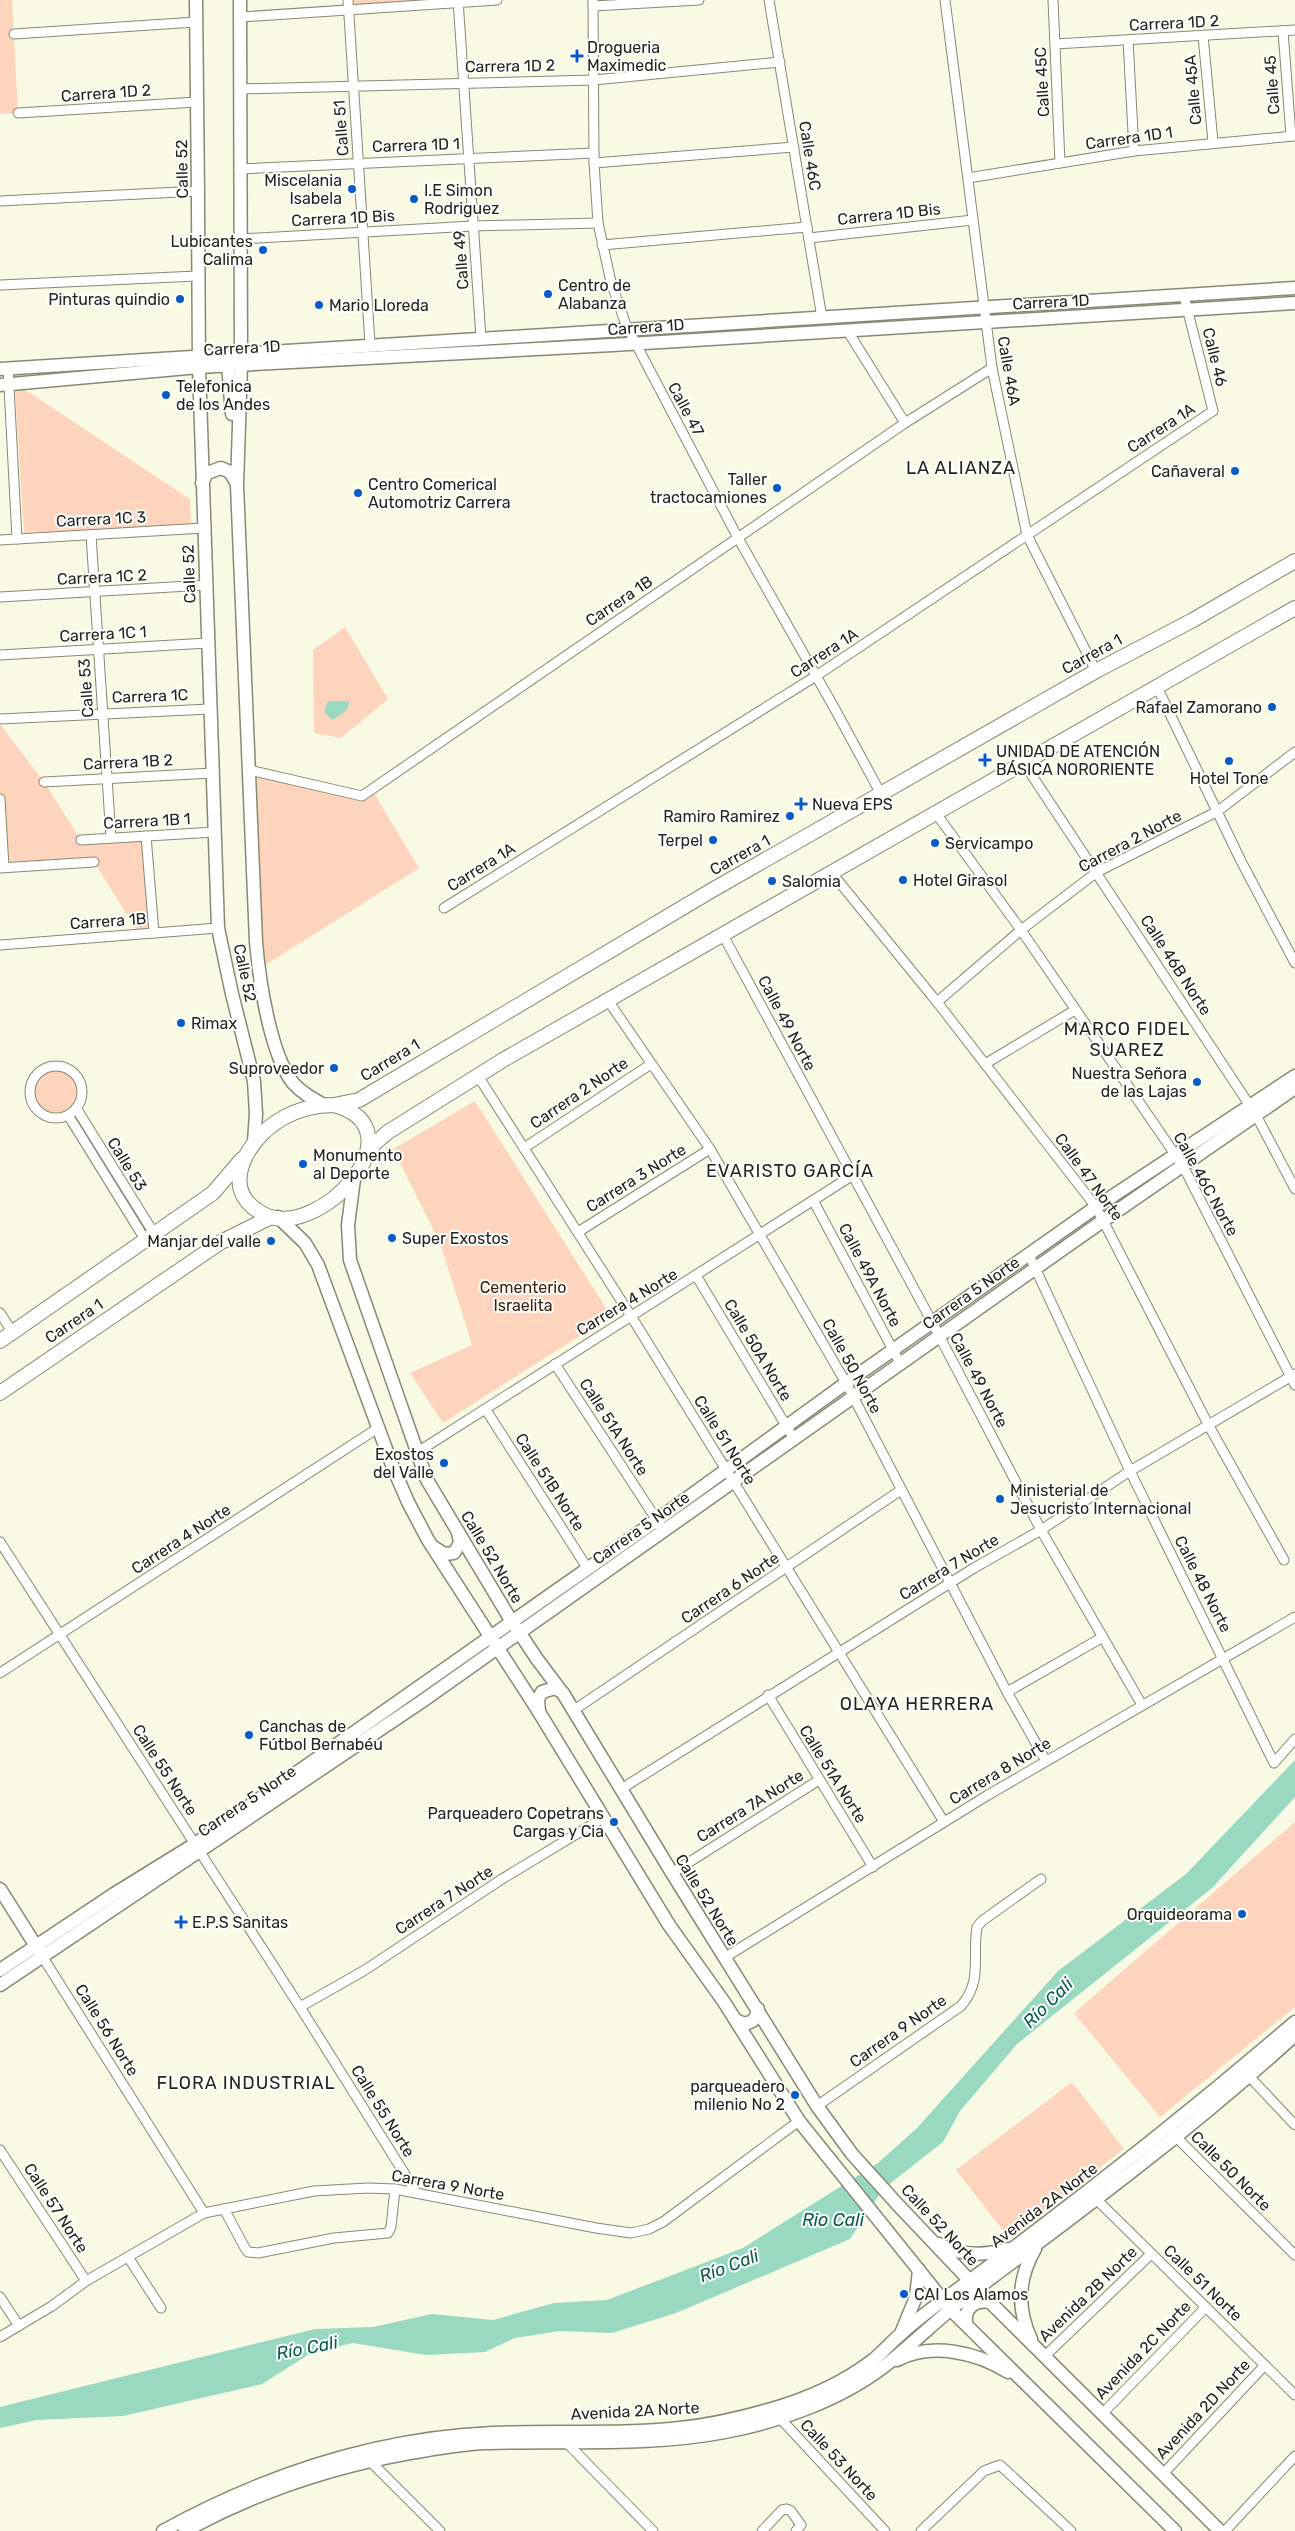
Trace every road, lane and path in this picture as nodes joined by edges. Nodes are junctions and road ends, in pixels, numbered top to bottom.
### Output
1 (196, 0) edge
2 (240, 0) edge
3 (348, 0) edge
4 (497, 0) edge
5 (699, 0) edge
6 (769, 0) edge
7 (946, 0) edge
8 (1053, 0) edge
9 (458, 1) edge
10 (594, 3) edge
11 (348, 10) junction
12 (241, 17) junction
13 (196, 22) junction
14 (1295, 30) edge
15 (1283, 31) junction
16 (14, 34) dead end
17 (1203, 36) junction
18 (1128, 40) junction
19 (1055, 44) junction
20 (780, 62) junction
21 (594, 80) junction
22 (463, 82) junction
23 (353, 85) junction
24 (240, 90) junction
25 (196, 102) junction
26 (18, 113) dead end
27 (1293, 136) edge
28 (1213, 142) junction
29 (794, 147) junction
30 (1134, 151) junction
31 (594, 153) junction
32 (468, 157) junction
33 (358, 162) junction
34 (594, 163) junction
35 (1060, 163) junction
36 (239, 169) junction
37 (968, 178) junction
38 (199, 191) junction
39 (0, 202) edge
40 (973, 220) junction
41 (598, 223) junction
42 (473, 226) junction
43 (807, 227) junction
44 (363, 232) junction
45 (809, 238) junction
46 (240, 239) junction
47 (602, 245) junction
48 (197, 276) junction
49 (0, 285) edge
50 (1295, 288) edge
51 (1184, 296) junction
52 (1295, 303) edge
53 (984, 308) junction
54 (1187, 311) junction
55 (822, 318) junction
56 (986, 322) junction
57 (629, 330) junction
58 (847, 330) junction
59 (481, 338) junction
60 (370, 344) junction
61 (635, 344) junction
62 (199, 361) junction
63 (237, 361) junction
64 (4, 368) edge
65 (992, 368) junction
66 (4, 384) edge
67 (1213, 411) joint
68 (905, 423) junction
69 (237, 485) junction
70 (202, 486) junction
71 (204, 528) junction
72 (91, 535) junction
73 (1027, 535) junction
74 (738, 538) junction
75 (17, 539) junction
76 (0, 540) edge
77 (1295, 561) edge
78 (206, 585) junction
79 (95, 593) junction
80 (0, 597) edge
81 (1295, 608) edge
82 (208, 643) junction
83 (98, 649) junction
84 (0, 655) edge
85 (1096, 671) junction
86 (816, 676) junction
87 (1157, 687) junction
88 (210, 709) junction
89 (103, 713) junction
90 (0, 719) edge
91 (1295, 752) edge
92 (1023, 762) junction
93 (249, 770) junction
94 (213, 772) junction
95 (107, 779) junction
96 (44, 782) dead end
97 (881, 794) junction
98 (0, 799) edge
99 (935, 812) junction
100 (1218, 812) junction
101 (215, 832) junction
102 (146, 836) junction
103 (111, 838) junction
104 (81, 840) dead end
105 (94, 862) dead end
106 (2, 868) edge
107 (831, 872) junction
108 (1097, 872) junction
109 (444, 908) dead end
110 (218, 928) junction
111 (1021, 930) junction
112 (154, 933) junction
113 (723, 934) junction
114 (0, 945) edge
115 (1295, 963) edge
116 (607, 999) junction
117 (937, 1002) junction
118 (1075, 1010) junction
119 (651, 1064) junction
120 (985, 1064) junction
121 (478, 1076) junction
122 (1295, 1076) edge
123 (1295, 1088) edge
124 (329, 1105) junction
125 (76, 1108) junction
126 (1254, 1111) junction
127 (68, 1115) junction
128 (254, 1142) junction
129 (524, 1148) junction
130 (710, 1148) junction
131 (1176, 1155) junction
132 (244, 1156) junction
133 (366, 1157) junction
134 (1183, 1166) junction
135 (853, 1176) junction
136 (354, 1179) junction
137 (1295, 1189) edge
138 (814, 1202) junction
139 (1096, 1207) junction
140 (274, 1217) junction
141 (1104, 1220) junction
142 (578, 1232) junction
143 (760, 1236) junction
144 (150, 1238) junction
145 (1029, 1255) junction
146 (1036, 1268) junction
147 (696, 1277) junction
148 (0, 1313) edge
149 (632, 1316) junction
150 (932, 1322) junction
151 (13, 1333) junction
152 (939, 1336) junction
153 (0, 1341) edge
154 (894, 1350) junction
155 (900, 1363) junction
156 (555, 1364) junction
157 (1294, 1379) edge
158 (846, 1384) junction
159 (0, 1393) edge
160 (853, 1397) junction
161 (486, 1410) junction
162 (786, 1426) junction
163 (1209, 1426) junction
164 (378, 1428) junction
165 (794, 1439) junction
166 (416, 1453) junction
167 (725, 1470) junction
168 (1130, 1471) junction
169 (733, 1483) junction
170 (901, 1490) junction
171 (657, 1520) junction
172 (457, 1530) junction
173 (1041, 1530) junction
174 (664, 1532) junction
175 (428, 1540) junction
176 (0, 1542) edge
177 (1284, 1560) dead end
178 (787, 1568) junction
179 (588, 1569) junction
180 (950, 1583) junction
181 (1295, 1617) edge
182 (516, 1630) junction
183 (61, 1636) junction
184 (1103, 1638) junction
185 (496, 1639) junction
186 (840, 1651) junction
187 (1224, 1659) junction
188 (0, 1673) edge
189 (1007, 1692) junction
190 (564, 1695) junction
191 (768, 1695) junction
192 (1142, 1705) junction
193 (574, 1710) junction
194 (539, 1712) junction
195 (1295, 1739) edge
196 (1046, 1761) junction
197 (819, 1780) junction
198 (621, 1789) junction
199 (603, 1818) junction
200 (944, 1822) junction
201 (198, 1848) junction
202 (873, 1867) junction
203 (672, 1873) junction
204 (1041, 1879) dead end
205 (0, 1889) edge
206 (39, 1951) junction
207 (724, 1958) junction
208 (0, 1970) edge
209 (0, 1985) edge
210 (300, 2006) junction
211 (758, 2009) junction
212 (736, 2020) junction
213 (1295, 2022) edge
214 (1295, 2035) edge
215 (1245, 2073) junction
216 (817, 2106) junction
217 (800, 2121) junction
218 (1295, 2125) edge
219 (1172, 2133) junction
220 (0, 2150) edge
221 (3, 2162) edge
222 (395, 2189) junction
223 (416, 2192) junction
224 (1092, 2196) junction
225 (224, 2209) junction
226 (204, 2213) junction
227 (926, 2235) junction
228 (1031, 2242) junction
229 (1151, 2254) junction
230 (1295, 2255) edge
231 (128, 2257) junction
232 (910, 2259) junction
233 (919, 2270) junction
234 (86, 2281) junction
235 (974, 2284) junction
236 (0, 2297) edge
237 (948, 2301) junction
238 (990, 2302) junction
239 (1206, 2307) junction
240 (161, 2308) dead end
241 (966, 2324) junction
242 (19, 2326) junction
243 (899, 2335) junction
244 (0, 2337) edge
245 (1033, 2344) junction
246 (1045, 2356) junction
247 (1265, 2365) junction
248 (881, 2369) junction
249 (1032, 2390) junction
250 (1295, 2395) edge
251 (776, 2413) junction
252 (1102, 2414) junction
253 (562, 2437) junction
254 (1295, 2456) edge
255 (369, 2460) junction
256 (1163, 2474) junction
257 (163, 2531) edge
258 (184, 2531) edge
259 (440, 2531) edge
260 (653, 2531) edge
261 (762, 2531) edge
262 (796, 2531) edge
263 (885, 2531) edge
264 (921, 2531) edge
265 (1071, 2531) edge
266 (1175, 2531) edge
267 (1220, 2531) edge
268 (1225, 2531) edge

1 - 13 main road, Calle 52
2 - 12 main road, Calle 52
3 - 11 street, Calle 51
4 - 9 street
5 - 10 street
6 - 20 street, Calle 46C
7 - 37 street, Calle 46A
8 - 19 street, Calle 45C
9 - 11 street
9 - 22 street, Calle 49
10 - 21 street, Calle 47
11 - 12 street
11 - 23 street, Calle 51
12 - 24 main road, Calle 52
13 - 16 street
13 - 25 main road, Calle 52
14 - 15 street, Carrera 1D 2
15 - 17 street, Carrera 1D 2
15 - 27 street, Calle 45
17 - 18 street, Carrera 1D 2
17 - 28 street, Calle 45A
18 - 19 street, Carrera 1D 2
18 - 30 street
19 - 35 street, Calle 45C
20 - 21 street, Carrera 1D 2
20 - 29 street, Calle 46C
21 - 22 street, Carrera 1D 2
21 - 31 street, Calle 47
22 - 23 street, Carrera 1D 2
22 - 32 street, Calle 49
23 - 24 street, Carrera 1D 2
23 - 33 street, Calle 51
24 - 36 main road, Calle 52
25 - 26 street, Carrera 1D 2
25 - 38 main road, Calle 52
27 - 28 street, Carrera 1D 1
28 - 30 street, Carrera 1D 1
29 - 34 street
29 - 43 street, Calle 46C
30 - 35 street, Carrera 1D 1
31 - 32 street, Carrera 1D 1
31 - 34 street, Calle 47
32 - 33 street, Carrera 1D 1
32 - 42 street, Calle 49
33 - 36 street, Carrera 1D 1
33 - 44 street, Calle 51
34 - 41 street, Calle 47
35 - 37 street, Carrera 1D 1
36 - 46 main road, Calle 52
37 - 40 street, Calle 46A
38 - 39 street
38 - 48 main road, Calle 52
40 - 45 street, Carrera 1D Bis
40 - 53 street, Calle 46A
41 - 42 street, Carrera 1D Bis
41 - 47 street, Calle 47
42 - 44 street, Carrera 1D Bis
42 - 59 street, Calle 49
43 - 45 street, Calle 46C
43 - 47 street
44 - 46 street, Carrera 1D Bis
44 - 60 street, Calle 51
45 - 55 street, Calle 46C
46 - 63 main road, Calle 52
47 - 57 street, Calle 47
48 - 49 street
48 - 62 main road, Calle 52
50 - 51 main road, Carrera 1D
51 - 53 main road, Carrera 1D
51 - 54 street
52 - 54 main road, Carrera 1D
53 - 55 main road, Carrera 1D
53 - 56 street, Calle 46A
54 - 56 main road, Carrera 1D
54 - 67 street, Calle 46
55 - 57 main road, Carrera 1D
56 - 58 main road, Carrera 1D
56 - 65 street, Calle 46A
57 - 59 main road, Carrera 1D
57 - 61 street, Calle 47
58 - 61 main road, Carrera 1D
58 - 68 street
59 - 60 main road, Carrera 1D
60 - 63 main road, Carrera 1D
61 - 63 main road, Carrera 1D
61 - 74 street, Calle 47
62 - 63 main road, Carrera 1D
62 - 63 main road
62 - 64 main road, Carrera 1D
62 - 66 main road, Carrera 1D
62 - 70 main road, Calle 52
63 - 69 main road, Calle 52
64 - 66 street
65 - 68 street, Carrera 1B
65 - 73 street, Calle 46A
66 - 75 street
67 - 73 street, Carrera 1A
68 - 74 street, Carrera 1B
69 - 70 main road
69 - 93 main road, Calle 52
70 - 71 main road, Calle 52
71 - 72 street, Carrera 1C 3
71 - 78 main road, Calle 52
72 - 75 street, Carrera 1C 3
72 - 79 street, Calle 53
73 - 85 street, Calle 46A
73 - 86 street, Carrera 1A
74 - 86 street, Calle 47
74 - 93 street, Carrera 1B
75 - 76 street, Carrera 1C 3
77 - 85 main road, Carrera 1
78 - 79 street, Carrera 1C 2
78 - 82 main road, Calle 52
79 - 80 street, Carrera 1C 2
79 - 83 street, Calle 53
81 - 87 main road
82 - 83 street, Carrera 1C 1
82 - 88 main road, Calle 52
83 - 84 street, Carrera 1C 1
83 - 89 street, Calle 53
85 - 97 main road, Carrera 1
86 - 97 street, Calle 47
86 - 109 street, Carrera 1A
87 - 92 main road
87 - 100 street
88 - 89 street, Carrera 1C
88 - 94 main road, Calle 52
89 - 90 street, Carrera 1C
89 - 95 street, Calle 53
91 - 100 street, Carrera 2 Norte
92 - 99 main road
92 - 108 street, Calle 46B Norte
93 - 124 main road, Calle 52
94 - 95 street, Carrera 1B 2
94 - 101 main road, Calle 52
95 - 96 street, Carrera 1B 2
95 - 103 street, Calle 53
97 - 124 main road, Carrera 1
98 - 106 street
99 - 107 main road
99 - 111 street, Calle 46C Norte
100 - 108 street, Carrera 2 Norte
100 - 115 street
101 - 102 street, Carrera 1B 1
101 - 110 main road, Calle 52
102 - 103 street, Carrera 1B 1
102 - 112 street
103 - 104 street, Carrera 1B 1
105 - 106 street
107 - 113 main road
107 - 117 street, Calle 47 Norte
108 - 111 street, Carrera 2 Norte
108 - 126 street, Calle 46B Norte
110 - 112 street, Carrera 1B
110 - 128 main road, Calle 52
111 - 117 street, Carrera 2 Norte
111 - 118 street, Calle 46C Norte
112 - 114 street, Carrera 1B
113 - 116 main road
113 - 135 street, Calle 49 Norte
116 - 119 street, Calle 50 Norte
116 - 121 main road
117 - 120 street, Calle 47 Norte
118 - 120 street
118 - 131 street, Calle 46C Norte
119 - 129 street, Carrera 2 Norte
119 - 130 street, Calle 50 Norte
120 - 139 street, Calle 47 Norte
121 - 129 street, Calle 51 Norte
121 - 133 main road
122 - 126 main road, Carrera 5 Norte
123 - 126 main road, Carrera 5 Norte
124 - 128 main road
124 - 133 main road
125 - 127 street
125 - 127 street
125 - 144 street, Calle 53
126 - 131 main road, Carrera 5 Norte
126 - 134 main road, Carrera 5 Norte
126 - 137 street, Calle 46B Norte
127 - 144 street, Calle 53
128 - 132 main road
129 - 142 street, Calle 51 Norte
130 - 142 street, Carrera 3 Norte
130 - 143 street, Calle 50 Norte
131 - 134 street, Calle 46C Norte
131 - 139 main road, Carrera 5 Norte
132 - 140 main road
132 - 144 main road, Carrera 1
133 - 136 main road
134 - 141 main road, Carrera 5 Norte
134 - 157 street, Calle 46C Norte
135 - 138 street, Carrera 4 Norte
135 - 150 street, Calle 49 Norte
136 - 140 main road
136 - 166 main road, Calle 52 Norte
138 - 143 street, Carrera 4 Norte
138 - 154 street, Calle 49A Norte
139 - 141 street, Calle 47 Norte
139 - 145 main road, Carrera 5 Norte
140 - 159 main road, Carrera 1
140 - 164 main road
141 - 146 main road, Carrera 5 Norte
141 - 163 street, Calle 47 Norte
142 - 149 street, Calle 51 Norte
143 - 147 street, Carrera 4 Norte
143 - 158 street, Calle 50 Norte
144 - 151 main road, Carrera 1
145 - 146 street, Calle 48 Norte
145 - 150 main road, Carrera 5 Norte
146 - 152 main road, Carrera 5 Norte
146 - 168 street, Calle 48 Norte
147 - 149 street, Carrera 4 Norte
147 - 162 street, Calle 50A Norte
148 - 151 street
149 - 156 street, Carrera 4 Norte
149 - 167 street, Calle 51 Norte
150 - 152 street, Calle 49 Norte
150 - 154 main road, Carrera 5 Norte
151 - 153 main road, Carrera 1
152 - 155 main road, Carrera 5 Norte
152 - 173 street, Calle 49 Norte
154 - 155 street, Calle 49A Norte
154 - 158 main road, Carrera 5 Norte
155 - 160 main road, Carrera 5 Norte
156 - 161 street, Carrera 4 Norte
156 - 171 street, Calle 51A Norte
157 - 163 street, Carrera 7 Norte
158 - 160 street, Calle 50 Norte
158 - 162 main road, Carrera 5 Norte
160 - 165 main road, Carrera 5 Norte
160 - 170 street, Calle 50 Norte
161 - 166 street, Carrera 4 Norte
161 - 179 street, Calle 51B Norte
162 - 165 street, Calle 50A Norte
162 - 167 main road, Carrera 5 Norte
163 - 168 street, Carrera 7 Norte
163 - 177 street, Calle 47 Norte
164 - 175 main road
164 - 183 street, Carrera 4 Norte
165 - 169 main road, Carrera 5 Norte
166 - 172 main road, Calle 52 Norte
167 - 169 street, Calle 51 Norte
167 - 171 main road, Carrera 5 Norte
168 - 173 street, Carrera 7 Norte
168 - 187 street, Calle 48 Norte
169 - 174 main road, Carrera 5 Norte
169 - 178 street, Calle 51 Norte
170 - 178 street, Carrera 6 Norte
170 - 180 street, Calle 50 Norte
171 - 174 street, Calle 51A Norte
171 - 179 main road, Carrera 5 Norte
172 - 175 main road
172 - 182 main road, Calle 52 Norte
173 - 180 street, Carrera 7 Norte
173 - 184 street, Calle 49 Norte
174 - 182 main road, Carrera 5 Norte
175 - 185 main road
176 - 183 street, Calle 55 Norte
178 - 186 street, Calle 51 Norte
178 - 193 street, Carrera 6 Norte
179 - 182 main road, Carrera 5 Norte
180 - 186 street, Carrera 7 Norte
180 - 189 street, Calle 50 Norte
181 - 187 street, Carrera 8 Norte
182 - 185 main road, Carrera 5 Norte
182 - 190 main road, Calle 52 Norte
183 - 188 street, Carrera 4 Norte
183 - 201 street, Calle 55 Norte
184 - 189 street
184 - 192 street, Calle 49 Norte
185 - 194 main road
185 - 201 main road, Carrera 5 Norte
186 - 191 street, Carrera 7 Norte
186 - 200 street, Calle 51 Norte
187 - 192 street, Carrera 8 Norte
187 - 195 street, Calle 48 Norte
189 - 196 street, Calle 50 Norte
190 - 193 main road, Calle 52 Norte
190 - 194 main road
191 - 197 street, Calle 51A Norte
191 - 198 street, Carrera 7 Norte
192 - 196 street, Carrera 8 Norte
193 - 198 main road, Calle 52 Norte
194 - 199 main road
196 - 200 street, Carrera 8 Norte
197 - 202 street, Calle 51A Norte
197 - 203 street, Carrera 7A Norte
198 - 203 main road, Calle 52 Norte
199 - 210 street, Carrera 7 Norte
199 - 212 main road
200 - 202 street, Carrera 8 Norte
201 - 206 main road, Carrera 5 Norte
201 - 210 street, Calle 55 Norte
202 - 207 street, Carrera 8 Norte
203 - 207 main road, Calle 52 Norte
204 - 216 street, Carrera 9 Norte
205 - 206 main road, Calle 56 Norte
206 - 208 main road, Carrera 5 Norte
206 - 209 main road, Carrera 5 Norte
206 - 226 street, Calle 56 Norte
207 - 211 main road, Calle 52 Norte
210 - 223 street, Calle 55 Norte
211 - 212 main road
211 - 216 main road, Calle 52 Norte
212 - 217 main road
213 - 215 main road, Avenida 2A Norte
214 - 215 main road, Avenida 2A Norte
215 - 218 street
215 - 219 main road, Avenida 2A Norte
216 - 227 main road, Calle 52 Norte
217 - 223 street, Carrera 9 Norte
217 - 232 main road
219 - 224 main road, Avenida 2A Norte
219 - 230 street, Calle 50 Norte
220 - 221 street, Calle 57 Norte
221 - 234 street, Calle 57 Norte
222 - 223 street, Carrera 9 Norte
222 - 225 street, Carrera 9 Norte
222 - 225 street
224 - 228 main road, Avenida 2A Norte
224 - 229 street, Calle 51 Norte
225 - 226 street, Carrera 9 Norte
226 - 231 street, Carrera 9 Norte
227 - 228 main road
227 - 235 main road, Calle 52 Norte
228 - 235 main road, Avenida 2A Norte
228 - 245 main road
229 - 239 street, Calle 51 Norte
229 - 246 street, Avenida 2B Norte
231 - 234 street, Carrera 9 Norte
231 - 240 street
232 - 233 main road
232 - 237 main road
233 - 237 main road
233 - 243 main road
234 - 242 street, Carrera 9 Norte
235 - 237 main road, Avenida 2A Norte
235 - 238 main road, Calle 52 Norte
236 - 242 street
237 - 241 main road
237 - 243 main road, Avenida 2A Norte
237 - 248 main road, Avenida 2A Norte
238 - 241 main road
238 - 245 main road, Calle 52 Norte
239 - 247 street, Calle 51 Norte
239 - 252 street, Avenida 2C Norte
241 - 249 main road
242 - 244 street, Carrera 9 Norte
243 - 251 main road, Avenida 2A Norte
245 - 246 main road, Calle 52 Norte
246 - 252 main road, Calle 52 Norte
247 - 250 street, Calle 51 Norte
247 - 256 street, Avenida 2D Norte
248 - 249 main road
248 - 251 main road, Avenida 2A Norte
249 - 266 main road
251 - 253 main road, Avenida 2A Norte
251 - 263 street, Calle 53 Norte
252 - 256 main road, Calle 52 Norte
253 - 255 main road, Avenida 2A Norte
253 - 257 main road, Avenida 2A Norte
253 - 260 street
254 - 268 street
255 - 258 main road, Avenida 2A Norte
255 - 259 street
256 - 267 main road, Calle 52 Norte
261 - 262 street
264 - 265 street

